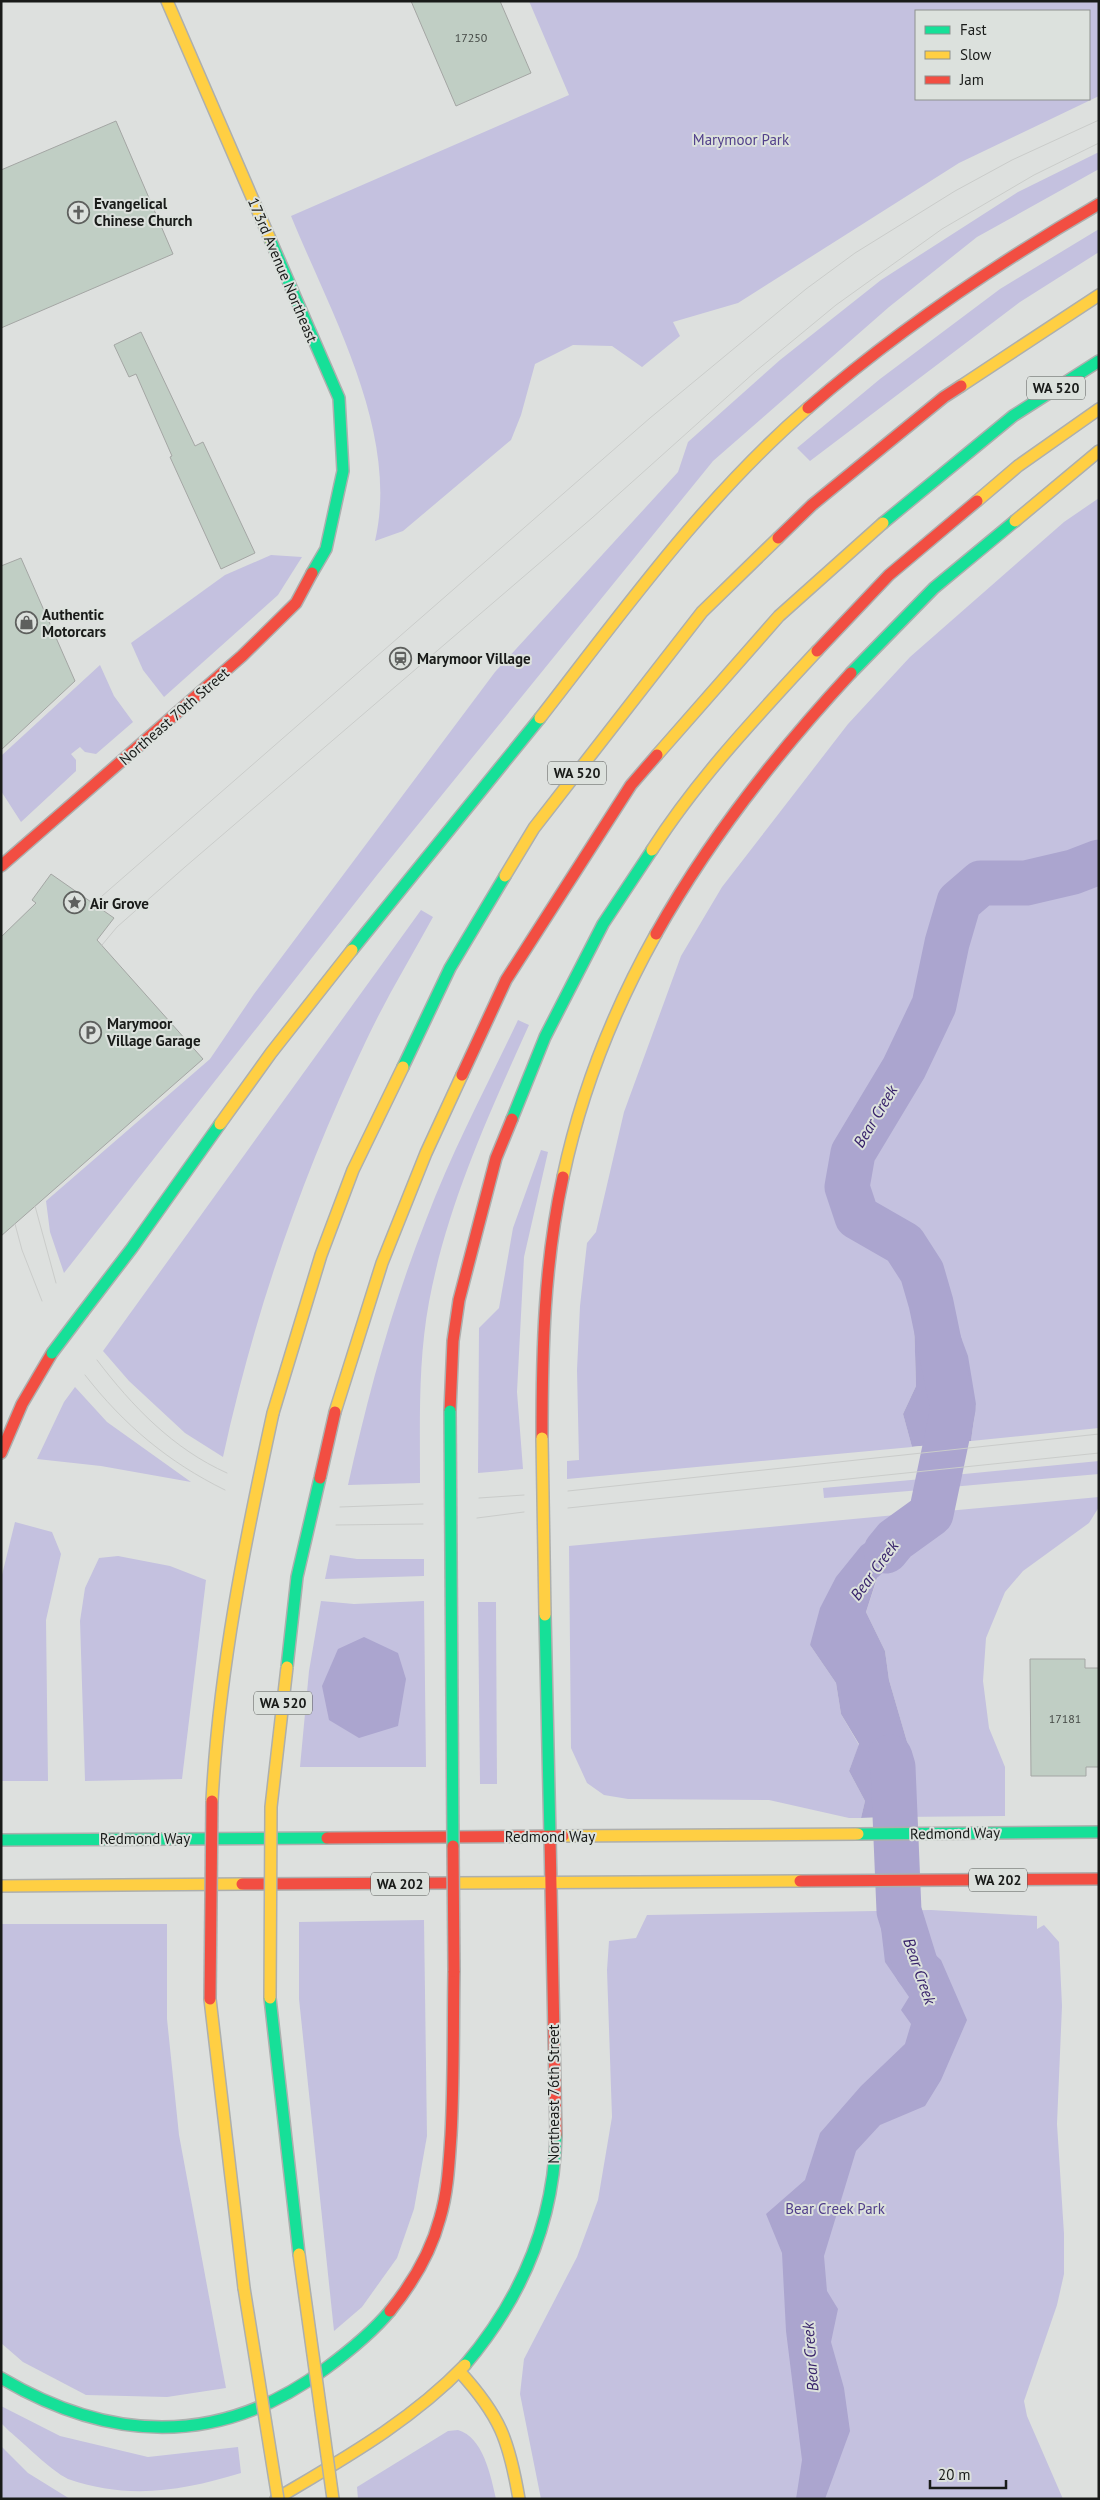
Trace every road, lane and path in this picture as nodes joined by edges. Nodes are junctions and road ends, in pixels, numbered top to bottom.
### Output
1 (167, 1) edge
2 (1099, 204) edge
3 (1099, 295) edge
4 (1099, 361) edge
5 (1099, 409) edge
6 (1099, 451) edge
7 (326, 549) joint
8 (1, 866) edge
9 (1, 1453) edge
10 (1099, 1832) edge
11 (550, 1836) junction
12 (1, 1840) edge
13 (1099, 1879) edge
14 (551, 1884) junction
15 (1, 1886) edge
16 (460, 2372) junction
17 (1, 2378) edge
18 (277, 2499) edge
19 (333, 2499) edge
20 (519, 2499) edge

1 - 7 main road, 173rd Avenue Northeast
2 - 9 main road, bridge
3 - 18 main road, WA 520, bridge
4 - 19 main road, WA 520, bridge
5 - 17 main road, bridge
6 - 11 main road, Northeast 76th Street, bridge
7 - 8 main road, Northeast 70th Street
10 - 11 main road, Redmond Way
11 - 12 main road, Redmond Way
11 - 14 main road, Northeast 76th Street
13 - 14 main road, WA 202
14 - 15 main road, WA 202
14 - 16 main road, Northeast 76th Street
16 - 18 main road, Northeast 76th Street
16 - 20 main road

